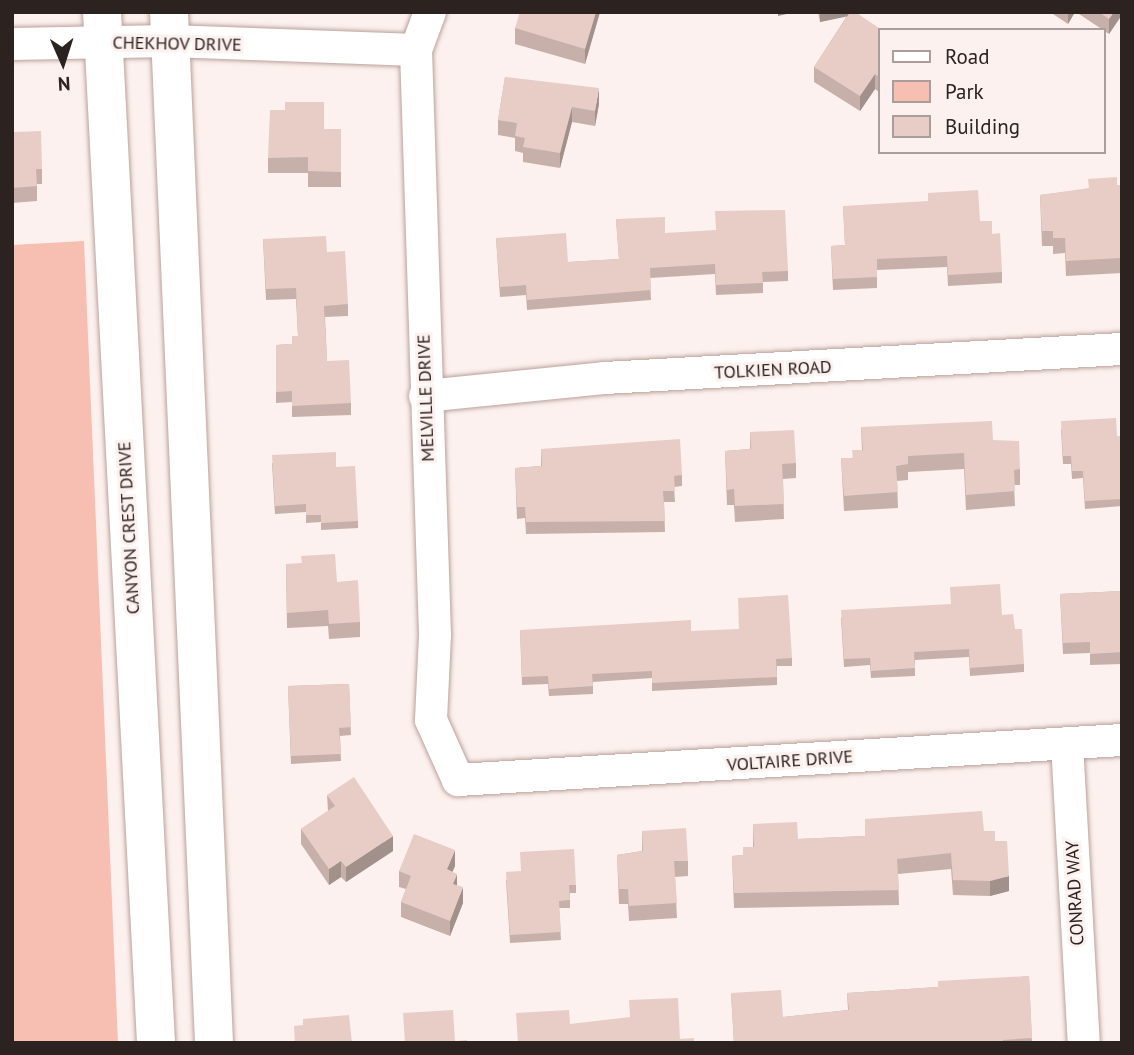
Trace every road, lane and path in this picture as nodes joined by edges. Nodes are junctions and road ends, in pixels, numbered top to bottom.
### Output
1 (430, 12) edge
2 (103, 27) edge
3 (170, 27) edge
4 (12, 44) edge
5 (416, 50) junction
6 (1122, 349) edge
7 (425, 396) junction
8 (1122, 740) edge
9 (1067, 743) junction
10 (458, 780) joint
11 (156, 1043) edge
12 (214, 1043) edge
13 (1084, 1043) edge

1 - 5 street, MELVILLE DRIVE
2 - 3 street, CHEKHOV DRIVE
2 - 4 street, CHEKHOV DRIVE
2 - 11 main road, CANYON CREST DRIVE
3 - 5 street, CHEKHOV DRIVE
3 - 12 main road
5 - 7 street, MELVILLE DRIVE
6 - 7 street, TOLKIEN ROAD
7 - 10 street, MELVILLE DRIVE
8 - 9 street, VOLTAIRE DRIVE
9 - 10 street, VOLTAIRE DRIVE
9 - 13 street, CONRAD WAY

